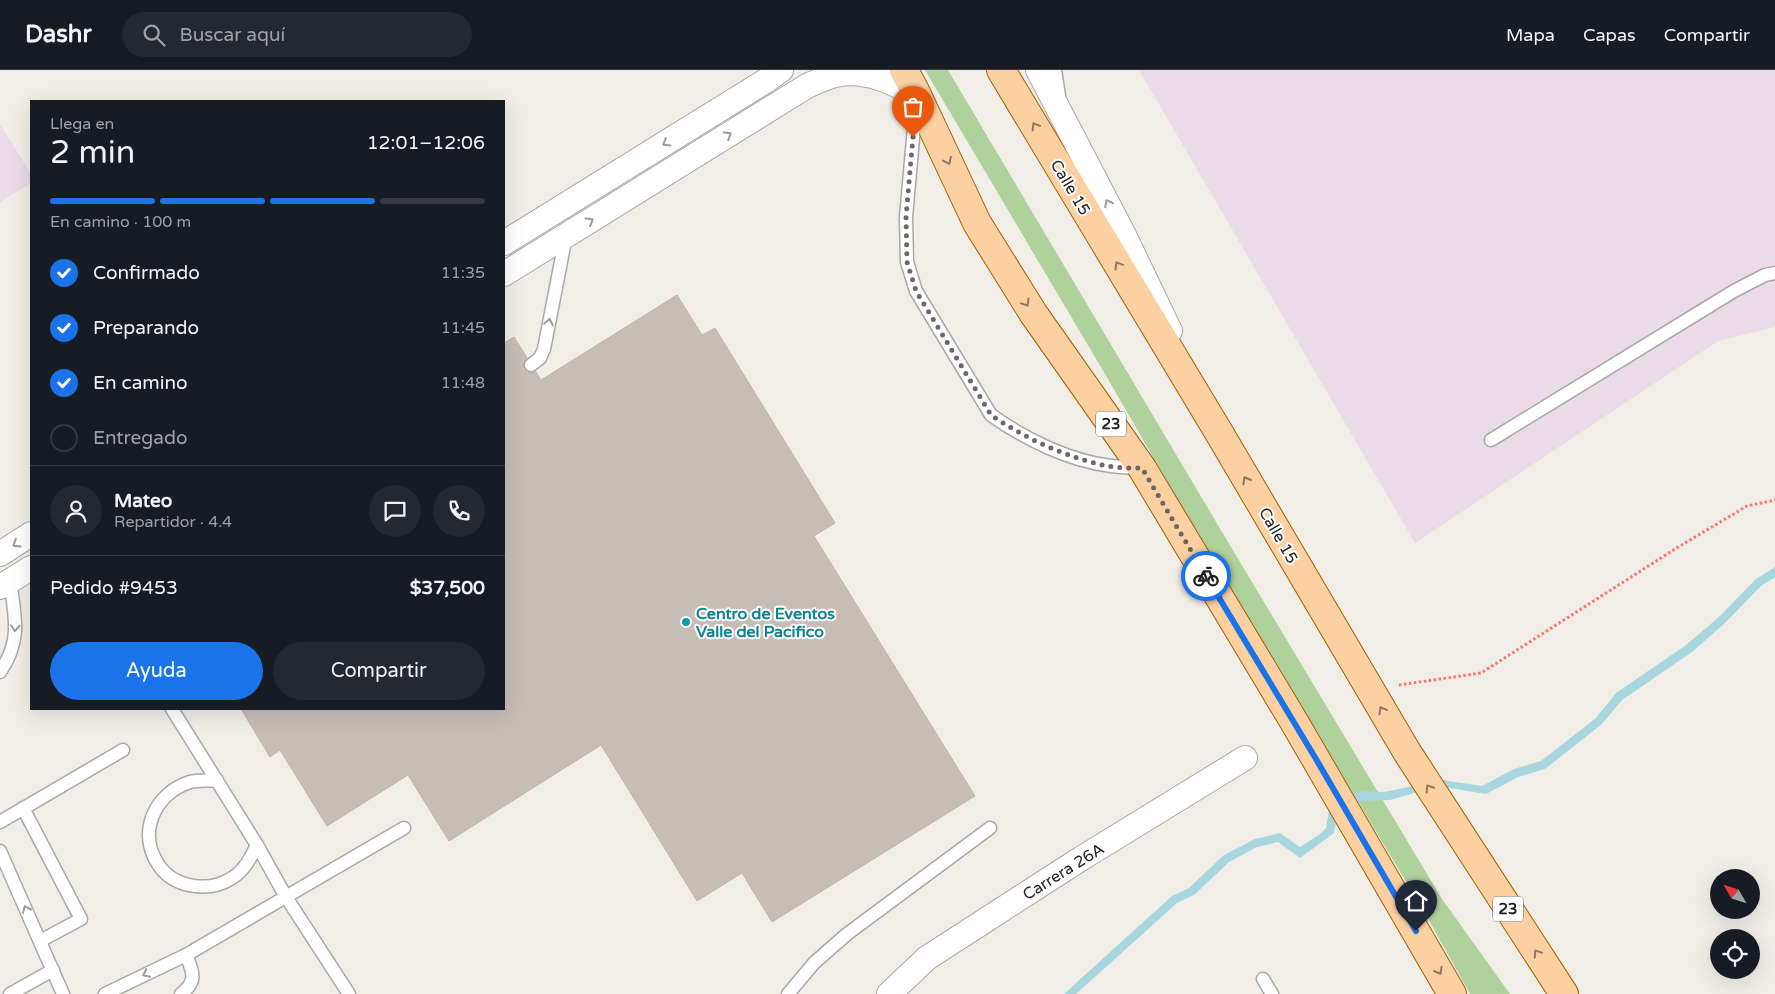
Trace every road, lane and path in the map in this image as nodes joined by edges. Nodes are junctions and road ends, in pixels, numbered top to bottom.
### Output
1 (781, 70) edge
2 (904, 70) edge
3 (1001, 70) edge
4 (1038, 70) edge
5 (1055, 70) edge
6 (917, 95) junction
7 (1060, 111) junction
8 (566, 236) junction
9 (508, 240) edge
10 (513, 269) edge
11 (1775, 272) edge
12 (531, 366) dead end
13 (1220, 436) junction
14 (1491, 440) dead end
15 (1142, 468) junction
16 (1775, 500) edge
17 (30, 535) edge
18 (0, 554) edge
19 (30, 569) edge
20 (5, 584) edge
21 (0, 672) edge
22 (1369, 689) junction
23 (173, 710) edge
24 (123, 750) dead end
25 (1245, 758) dead end
26 (217, 780) junction
27 (23, 808) junction
28 (0, 822) edge
29 (404, 828) dead end
30 (990, 828) dead end
31 (257, 845) junction
32 (0, 851) edge
33 (286, 897) junction
34 (40, 941) junction
35 (186, 955) junction
36 (53, 970) junction
37 (1263, 979) dead end
38 (10, 994) edge
39 (64, 994) edge
40 (105, 994) edge
41 (181, 994) edge
42 (350, 994) edge
43 (788, 994) edge
44 (889, 994) edge
45 (1272, 994) edge
46 (1452, 994) edge
47 (1564, 994) edge

1 -> 9 street
2 - 6 main road, 23
13 -> 3 main road, Calle 15 / 23
4 - 7 street
5 - 7 lane
8 -> 6 street
6 -> 15 main road, 23
6 - 15 lane
13 -> 7 street
8 - 10 street
12 -> 8 lane
9 - 10 street
11 - 14 lane
22 -> 13 main road, Calle 15 / 23
15 -> 46 main road, 23
16 - 22 path
17 -> 18 street
19 - 20 street
20 -> 21 lane
47 -> 22 main road, Calle 15 / 23
23 - 26 lane
24 - 27 lane
25 - 44 street, Carrera 26A
26 - 31 lane
26 - 31 lane
27 - 28 lane
27 - 34 lane
29 - 33 lane
30 - 43 lane
31 - 33 lane
34 -> 32 lane
33 - 35 lane
33 - 42 lane
34 - 36 lane
35 -> 40 lane
35 - 41 lane
36 - 38 lane
36 - 39 lane
37 - 45 lane

